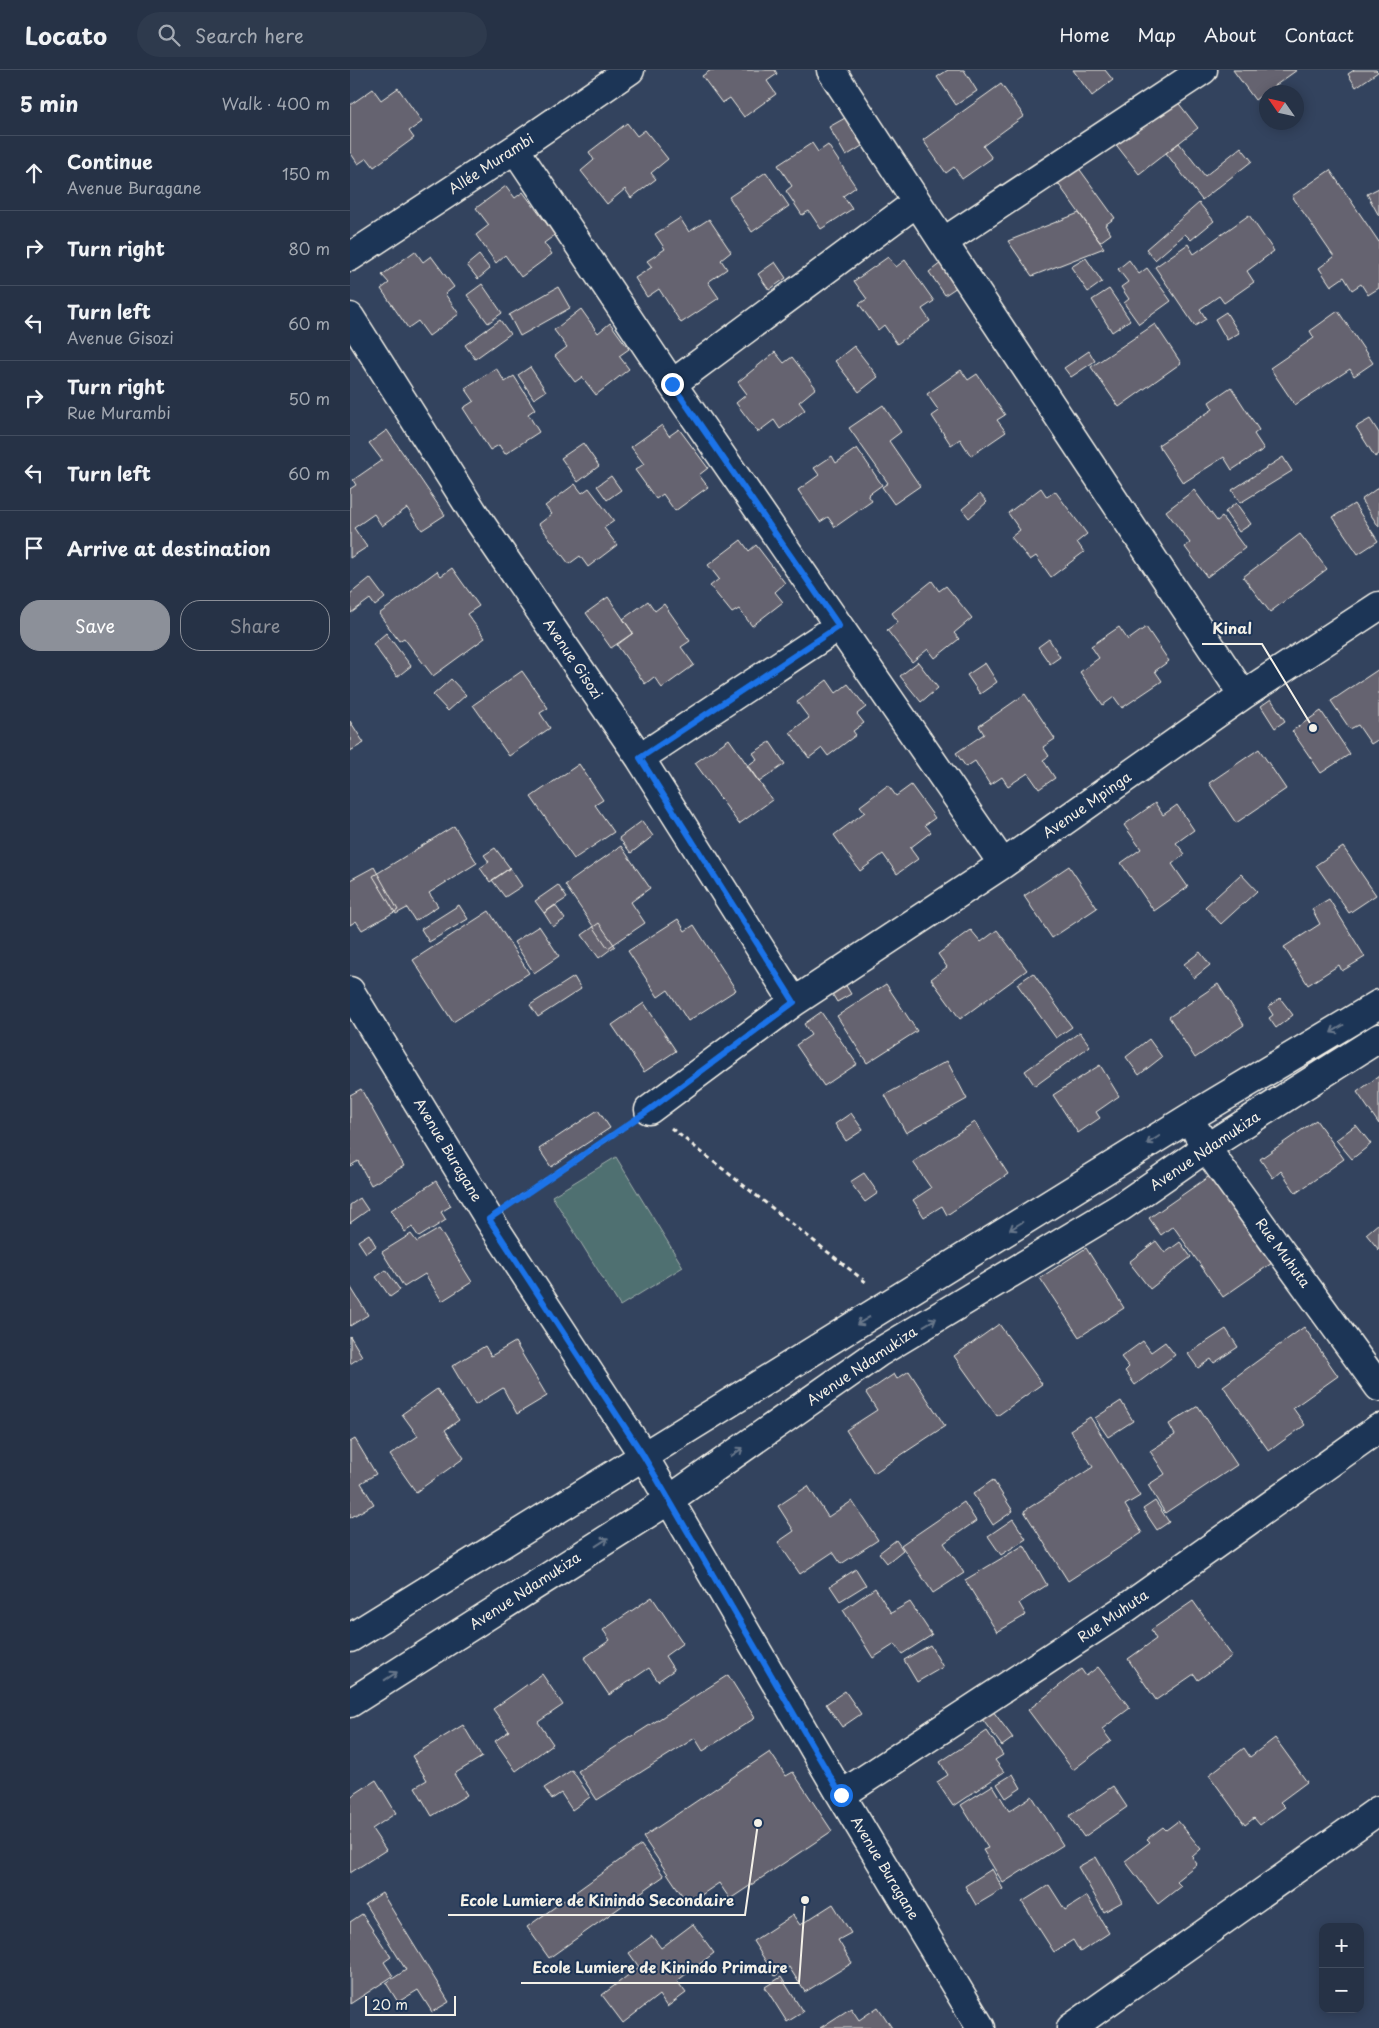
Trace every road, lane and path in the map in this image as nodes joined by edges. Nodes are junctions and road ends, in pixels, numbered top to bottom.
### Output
1 (630, 70) edge
2 (832, 70) edge
3 (1203, 70) edge
4 (515, 148) junction
5 (917, 202) junction
6 (943, 242) junction
7 (350, 256) edge
8 (350, 317) edge
9 (672, 384) junction
10 (1379, 606) edge
11 (839, 626) junction
12 (1243, 695) junction
13 (640, 758) junction
14 (1003, 864) junction
15 (350, 991) edge
16 (794, 1002) junction
17 (1379, 1004) edge
18 (1379, 1038) edge
19 (649, 1110) junction
20 (1189, 1118) junction
21 (1206, 1148) junction
22 (489, 1219) junction
23 (893, 1303) junction
24 (1379, 1387) edge
25 (1379, 1428) edge
26 (643, 1455) junction
27 (669, 1500) junction
28 (350, 1638) edge
29 (350, 1702) edge
30 (841, 1795) junction
31 (1379, 1810) edge
32 (980, 2028) edge
33 (1071, 2028) edge

1 - 4 street, Allée Murambi
2 - 5 street
3 - 6 street
4 - 7 street, Allée Murambi
4 - 9 street
5 - 6 street
5 - 9 street
6 - 12 street
8 - 13 street, Avenue Gisozi
9 - 11 street
10 - 12 street, Avenue Mpinga
11 - 13 street
11 - 14 street
12 - 14 street, Avenue Mpinga
13 - 16 street, Avenue Gisozi
14 - 16 street, Avenue Mpinga
15 - 22 street, Avenue Buragane
16 - 19 street, Avenue Mpinga
17 -> 20 street
18 - 21 street, Avenue Ndamukiza
19 - 22 path
19 - 23 path
20 - 21 street, Rue Muhuta
20 -> 23 street
21 - 24 street, Rue Muhuta
27 -> 21 street, Avenue Ndamukiza
22 - 26 street, Avenue Buragane
23 -> 26 street
25 - 30 street, Rue Muhuta
26 - 27 street, Avenue Buragane
26 - 28 street
29 -> 27 street, Avenue Ndamukiza
27 - 30 street, Avenue Buragane
30 - 32 street, Avenue Buragane
31 - 33 street

